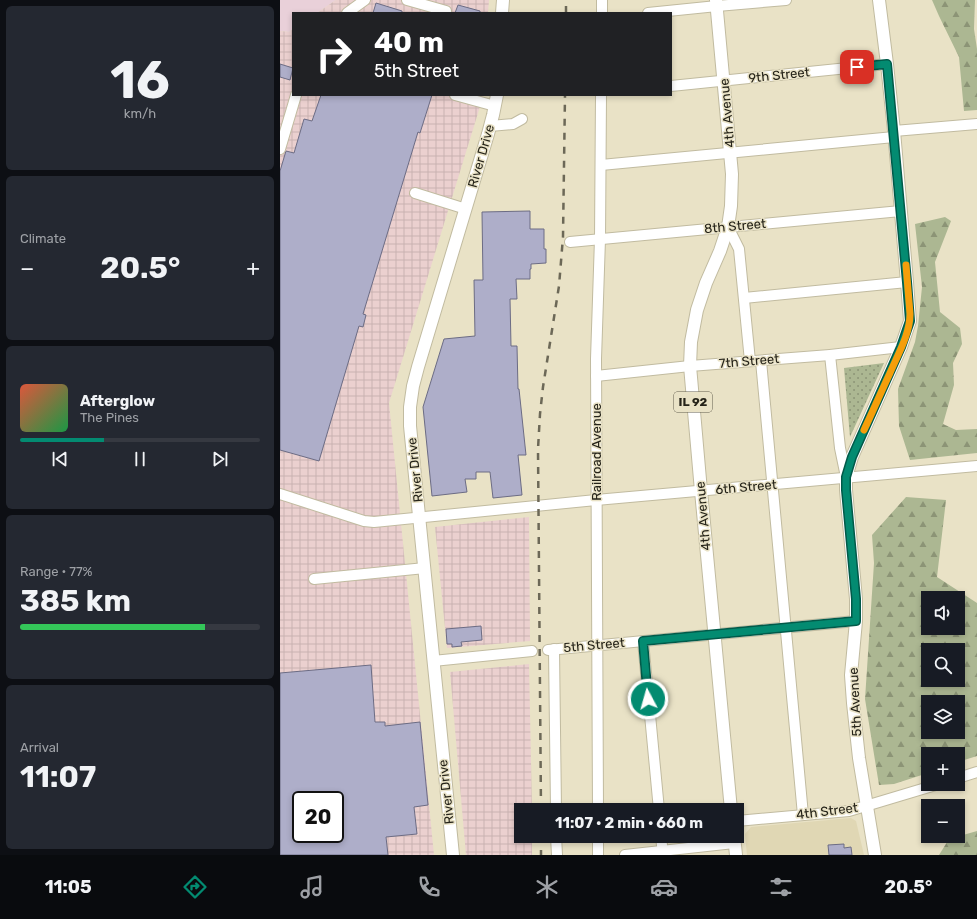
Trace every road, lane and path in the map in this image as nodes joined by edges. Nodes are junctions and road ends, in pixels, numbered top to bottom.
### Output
1 (365, 0) edge
2 (406, 0) edge
3 (503, 0) edge
4 (602, 0) edge
5 (786, 0) edge
6 (879, 0) edge
7 (716, 3) edge
8 (446, 11) dead end
9 (348, 12) edge
10 (502, 12) edge
11 (602, 12) edge
12 (655, 12) edge
13 (887, 64) junction
14 (724, 80) junction
15 (672, 86) edge
16 (296, 96) edge
17 (462, 96) edge
18 (601, 96) edge
19 (496, 100) edge
20 (522, 119) dead end
21 (977, 124) edge
22 (490, 126) junction
23 (894, 134) junction
24 (280, 149) edge
25 (730, 153) junction
26 (601, 165) junction
27 (415, 193) dead end
28 (466, 209) junction
29 (901, 211) junction
30 (728, 227) junction
31 (600, 239) junction
32 (570, 242) dead end
33 (907, 282) junction
34 (744, 298) junction
35 (901, 347) junction
36 (830, 355) junction
37 (755, 361) junction
38 (690, 366) junction
39 (596, 376) junction
40 (977, 466) edge
41 (846, 477) junction
42 (772, 484) junction
43 (701, 491) junction
44 (280, 494) edge
45 (596, 500) junction
46 (420, 517) junction
47 (425, 568) junction
48 (314, 579) dead end
49 (856, 621) junction
50 (785, 628) junction
51 (714, 634) junction
52 (643, 641) junction
53 (598, 645) junction
54 (532, 651) dead end
55 (434, 661) junction
56 (977, 772) edge
57 (965, 776) edge
58 (921, 790) edge
59 (556, 803) edge
60 (598, 803) edge
61 (658, 803) edge
62 (730, 803) edge
63 (867, 806) junction
64 (803, 815) junction
65 (744, 820) edge
66 (556, 843) edge
67 (598, 843) edge
68 (662, 843) edge
69 (735, 845) edge
70 (663, 853) edge
71 (453, 855) edge
72 (557, 855) edge
73 (598, 855) edge
74 (625, 855) edge
75 (875, 855) edge

1 - 9 street
2 - 8 street
3 - 10 main road
4 - 11 street
5 - 7 street
6 - 13 main road, 5th Avenue
7 - 12 street
7 - 14 main road, 4th Avenue / IL 92
13 - 14 street, 9th Street
13 - 23 main road, 5th Avenue
14 - 15 street, 9th Street
14 - 25 main road, 4th Avenue / IL 92
16 - 24 street
17 - 19 street
18 - 26 street, Railroad Avenue
19 - 22 main road, River Drive
20 - 22 street
21 - 23 street
22 - 28 main road, River Drive
23 - 25 street
23 - 29 main road, 5th Avenue
25 - 26 street
25 - 30 main road, 4th Avenue / IL 92
26 - 31 street, Railroad Avenue
27 - 28 street
28 - 46 main road, River Drive
29 - 30 street, 8th Street
29 - 33 main road, 5th Avenue
30 - 31 street, 8th Street
30 - 34 street
30 - 38 main road, 4th Avenue / IL 92
31 - 32 street, 8th Street
31 - 39 street, Railroad Avenue
33 - 34 street
33 - 35 main road, 5th Avenue
34 - 37 street
35 - 36 street, 7th Street
35 - 41 main road, 5th Avenue
36 - 37 street, 7th Street
36 - 41 street, 5th Avenue
37 - 38 street, 7th Street
37 - 42 street
38 - 39 street, 7th Street
38 - 43 main road, 4th Avenue / IL 92
39 - 45 street, Railroad Avenue
40 - 41 street, 6th Street
41 - 42 street, 6th Street
41 - 49 main road, 5th Avenue
42 - 43 street, 6th Street
42 - 50 street
43 - 45 street, 6th Street
43 - 51 main road, 4th Avenue / IL 92
44 - 46 street, 6th Street
45 - 46 street, 6th Street
45 - 53 street, Railroad Avenue
46 - 47 main road, River Drive
47 - 48 street
47 - 55 main road, River Drive
49 - 50 street, 5th Street
49 - 63 main road, 5th Avenue
50 - 51 street, 5th Street
50 - 64 street
51 - 52 street, 5th Street
51 - 62 main road, 4th Avenue / IL 92
52 - 53 street, 5th Street
52 - 61 street
53 - 59 street, 5th Street
53 - 60 street, Railroad Avenue
54 - 55 street
55 - 71 main road, River Drive
56 - 57 street
58 - 63 street, 4th Street
63 - 64 street, 4th Street
63 - 75 main road, 5th Avenue
64 - 65 street, 4th Street
66 - 72 street
67 - 73 street
68 - 70 street
69 - 70 street
70 - 74 street

